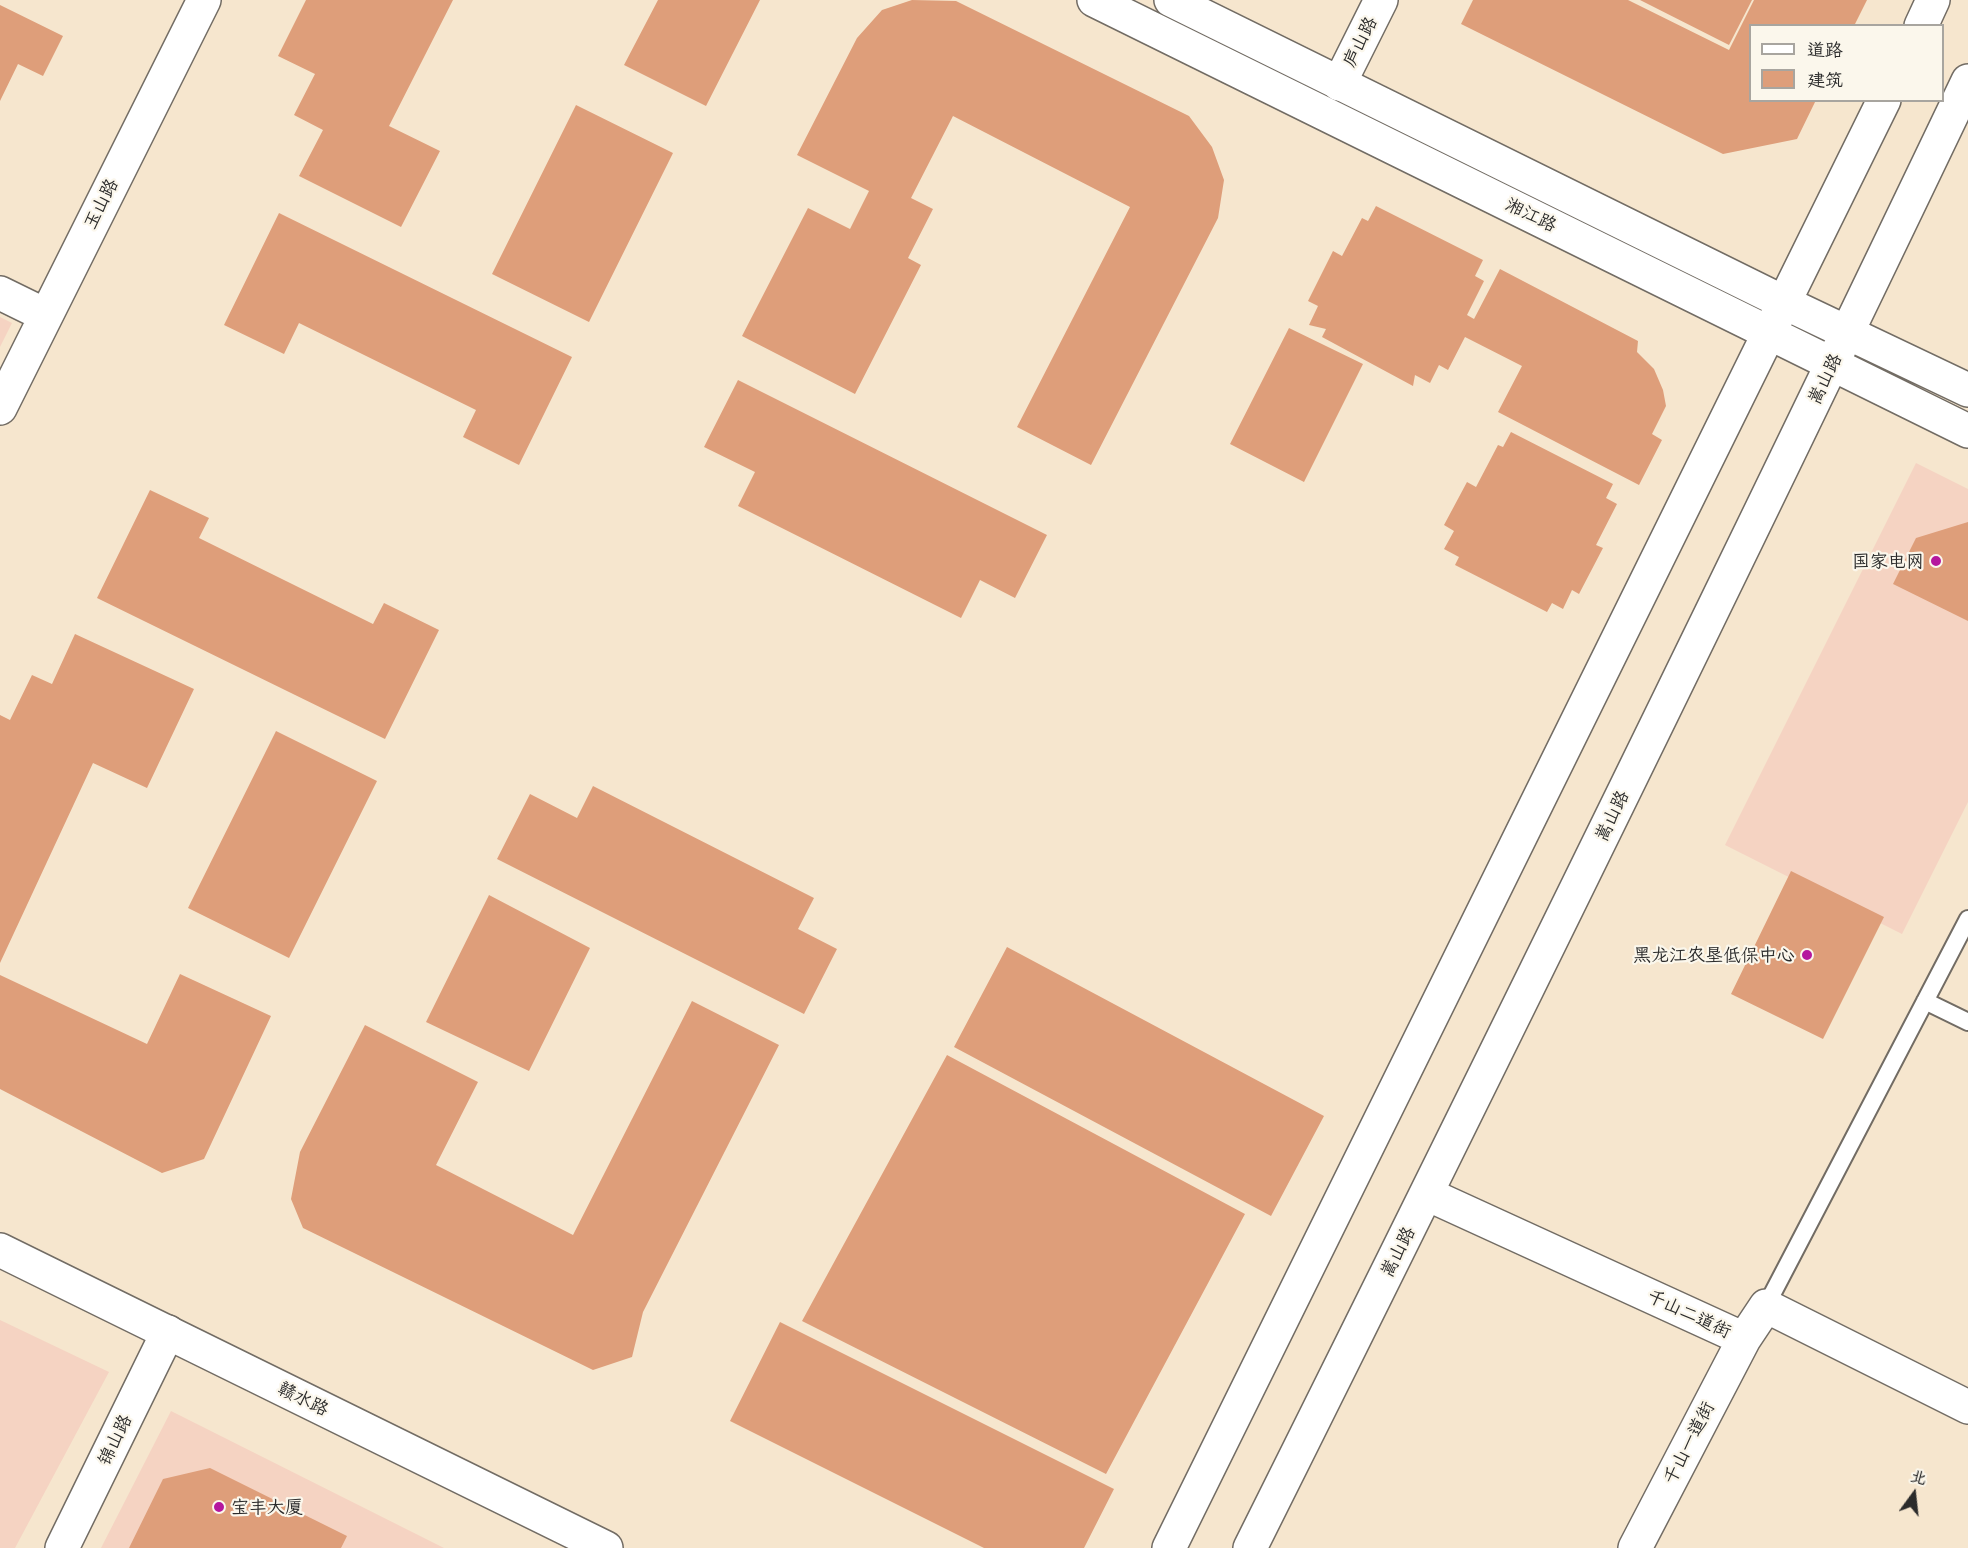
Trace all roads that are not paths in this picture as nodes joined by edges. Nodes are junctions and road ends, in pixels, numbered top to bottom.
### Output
1 (204, 0) edge
2 (1094, 0) edge
3 (1171, 0) edge
4 (1381, 0) edge
5 (1933, 0) edge
6 (1922, 24) edge
7 (1968, 81) edge
8 (1339, 84) junction
9 (1883, 102) edge
10 (0, 293) edge
11 (1785, 303) junction
12 (45, 315) junction
13 (1848, 332) junction
14 (1770, 333) junction
15 (1832, 364) junction
16 (1968, 390) edge
17 (0, 408) edge
18 (1968, 430) edge
19 (1968, 918) edge
20 (1925, 1001) junction
21 (1968, 1022) edge
22 (1427, 1194) junction
23 (0, 1250) edge
24 (0, 1273) edge
25 (1766, 1306) junction
26 (1743, 1339) junction
27 (163, 1343) junction
28 (1968, 1407) edge
29 (62, 1548) edge
30 (557, 1548) edge
31 (606, 1548) edge
32 (1169, 1548) edge
33 (1250, 1548) edge
34 (1635, 1548) edge

1 - 12 main road, 玉山路
2 - 14 main road, 湘江路
3 - 8 main road, 湘江路
4 - 8 main road, 庐山路
5 - 6 main road
7 - 13 main road, 嵩山路
8 - 11 main road, 湘江路
9 - 11 main road
10 - 12 main road
11 - 13 main road, 湘江路
11 - 14 main road
12 - 17 main road, 玉山路
13 - 15 main road, 嵩山路
13 - 16 main road, 湘江路
14 - 15 main road, 湘江路
14 - 32 main road
15 - 18 main road, 湘江路
15 - 22 main road, 嵩山路
19 - 20 lane
20 - 21 lane
20 - 25 lane
22 - 26 main road, 千山二道街
22 - 33 main road, 嵩山路
23 - 27 main road, 赣水路
24 - 27 main road, 赣水路
25 - 26 main road, 千山二道街
25 - 28 main road
26 - 34 main road, 千山一道街
27 - 29 main road, 锦山路
27 - 30 main road, 赣水路
27 - 31 main road, 赣水路

